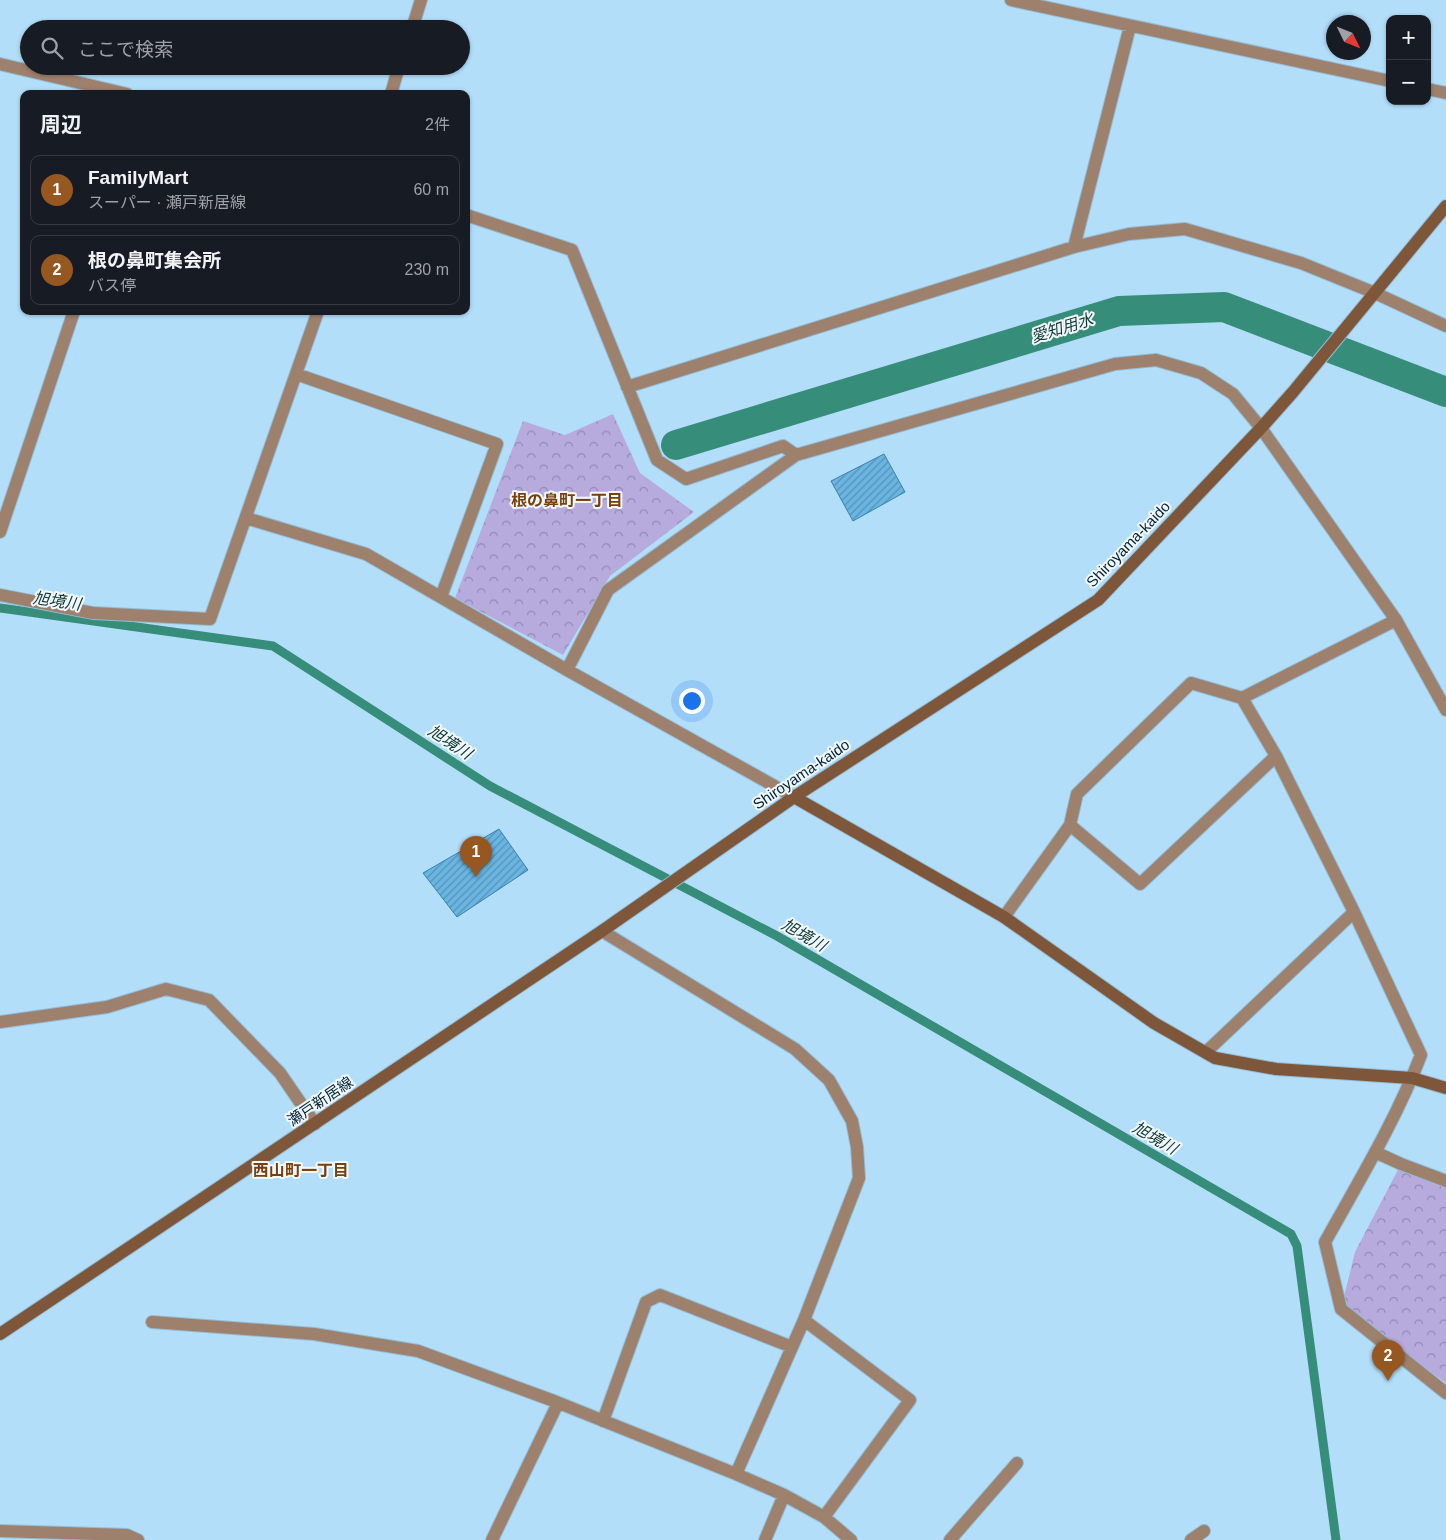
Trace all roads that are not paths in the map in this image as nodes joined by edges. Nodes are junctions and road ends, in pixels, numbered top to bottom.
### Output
1 (421, 0) edge
2 (1010, 0) edge
3 (415, 20) edge
4 (1130, 26) junction
5 (0, 64) edge
6 (20, 69) edge
7 (47, 75) edge
8 (397, 75) edge
9 (1386, 80) edge
10 (110, 90) edge
11 (392, 90) edge
12 (1431, 90) edge
13 (1446, 93) edge
14 (1446, 206) edge
15 (470, 215) edge
16 (1074, 247) junction
17 (1375, 293) junction
18 (73, 315) edge
19 (317, 315) edge
20 (1446, 326) edge
21 (296, 374) junction
22 (627, 387) junction
23 (1261, 428) junction
24 (796, 455) junction
25 (246, 518) junction
26 (0, 532) edge
27 (0, 595) edge
28 (441, 597) junction
29 (1396, 620) junction
30 (567, 670) junction
31 (1242, 698) junction
32 (1446, 710) edge
33 (1276, 756) junction
34 (794, 797) junction
35 (1070, 825) junction
36 (656, 894) joint
37 (1354, 912) junction
38 (1004, 917) junction
39 (602, 931) junction
40 (0, 1022) edge
41 (1206, 1052) junction
42 (1412, 1078) junction
43 (1446, 1088) edge
44 (315, 1124) junction
45 (1375, 1152) junction
46 (1446, 1181) edge
47 (804, 1320) junction
48 (152, 1322) dead end
49 (0, 1334) edge
50 (792, 1347) junction
51 (1446, 1393) edge
52 (558, 1403) junction
53 (602, 1421) junction
54 (1017, 1463) dead end
55 (736, 1474) junction
56 (784, 1495) junction
57 (824, 1516) junction
58 (0, 1531) edge
59 (1204, 1531) dead end
60 (138, 1540) edge
61 (492, 1540) edge
62 (765, 1540) edge
63 (852, 1540) edge
64 (950, 1540) edge
65 (1191, 1540) edge

1 - 3 street
2 - 4 street
4 - 9 street
4 - 16 street
5 - 6 street
7 - 10 street
8 - 11 street
12 - 13 street
14 - 17 street, Shiroyama-kaido
15 - 22 street
16 - 17 street
16 - 22 street
17 - 20 street
17 - 23 street, Shiroyama-kaido
18 - 26 street
19 - 21 street
21 - 25 street
21 - 28 street
22 - 24 street
23 - 24 street
23 - 29 street
23 - 34 street, Shiroyama-kaido
24 - 30 street
25 - 27 street
25 - 28 street
28 - 30 street
29 - 31 street
29 - 32 street
30 - 34 street
31 - 33 street
31 - 35 street
33 - 35 street
33 - 37 street
34 - 36 street, Shiroyama-kaido
34 - 38 street
35 - 38 street
36 - 39 street, 瀬戸新居線
37 - 41 street
37 - 42 street
38 - 41 street
39 - 44 street, 瀬戸新居線
39 - 47 street
40 - 44 street
41 - 42 street
42 - 43 street
42 - 45 street
44 - 49 street, 瀬戸新居線
45 - 46 street
45 - 51 street
47 - 50 street
47 - 57 street
48 - 52 street
50 - 53 street
50 - 55 street
52 - 53 street
52 - 61 street
53 - 55 street
54 - 64 street
55 - 56 street
56 - 57 street
56 - 62 street
57 - 63 street
58 - 60 street
59 - 65 street

